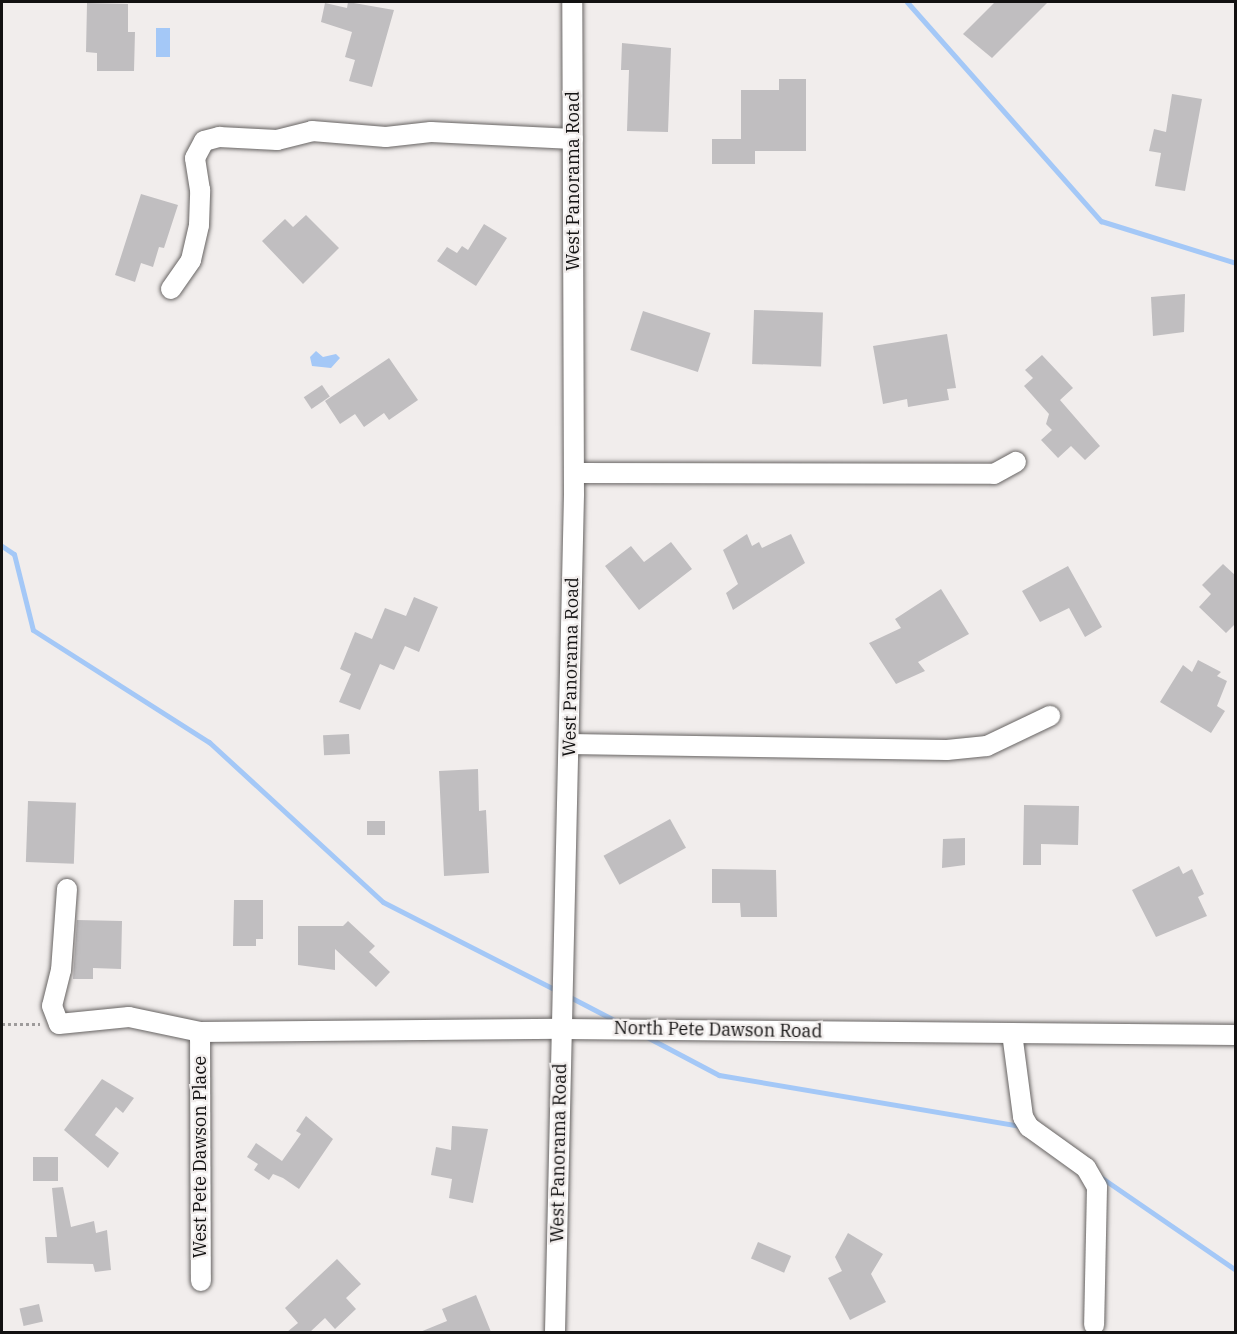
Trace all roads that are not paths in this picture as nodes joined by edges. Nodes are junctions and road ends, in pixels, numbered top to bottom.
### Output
1 (572, 2) edge
2 (573, 139) junction
3 (171, 290) dead end
4 (1016, 462) dead end
5 (574, 473) junction
6 (1050, 716) dead end
7 (569, 744) junction
8 (68, 889) dead end
9 (563, 1029) junction
10 (200, 1032) junction
11 (1012, 1033) junction
12 (1236, 1035) edge
13 (201, 1281) dead end
14 (1094, 1325) dead end
15 (555, 1332) edge

1 - 2 street, West Panorama Road
2 - 3 street
2 - 5 street, West Panorama Road
4 - 5 street
5 - 7 street, West Panorama Road
6 - 7 street
7 - 9 street, West Panorama Road
8 - 10 street, North Pete Dawson Road
9 - 10 street, North Pete Dawson Road
9 - 11 street, North Pete Dawson Road
9 - 15 street, West Panorama Road
10 - 13 street, West Pete Dawson Place
11 - 12 street, North Pete Dawson Road
11 - 14 street

